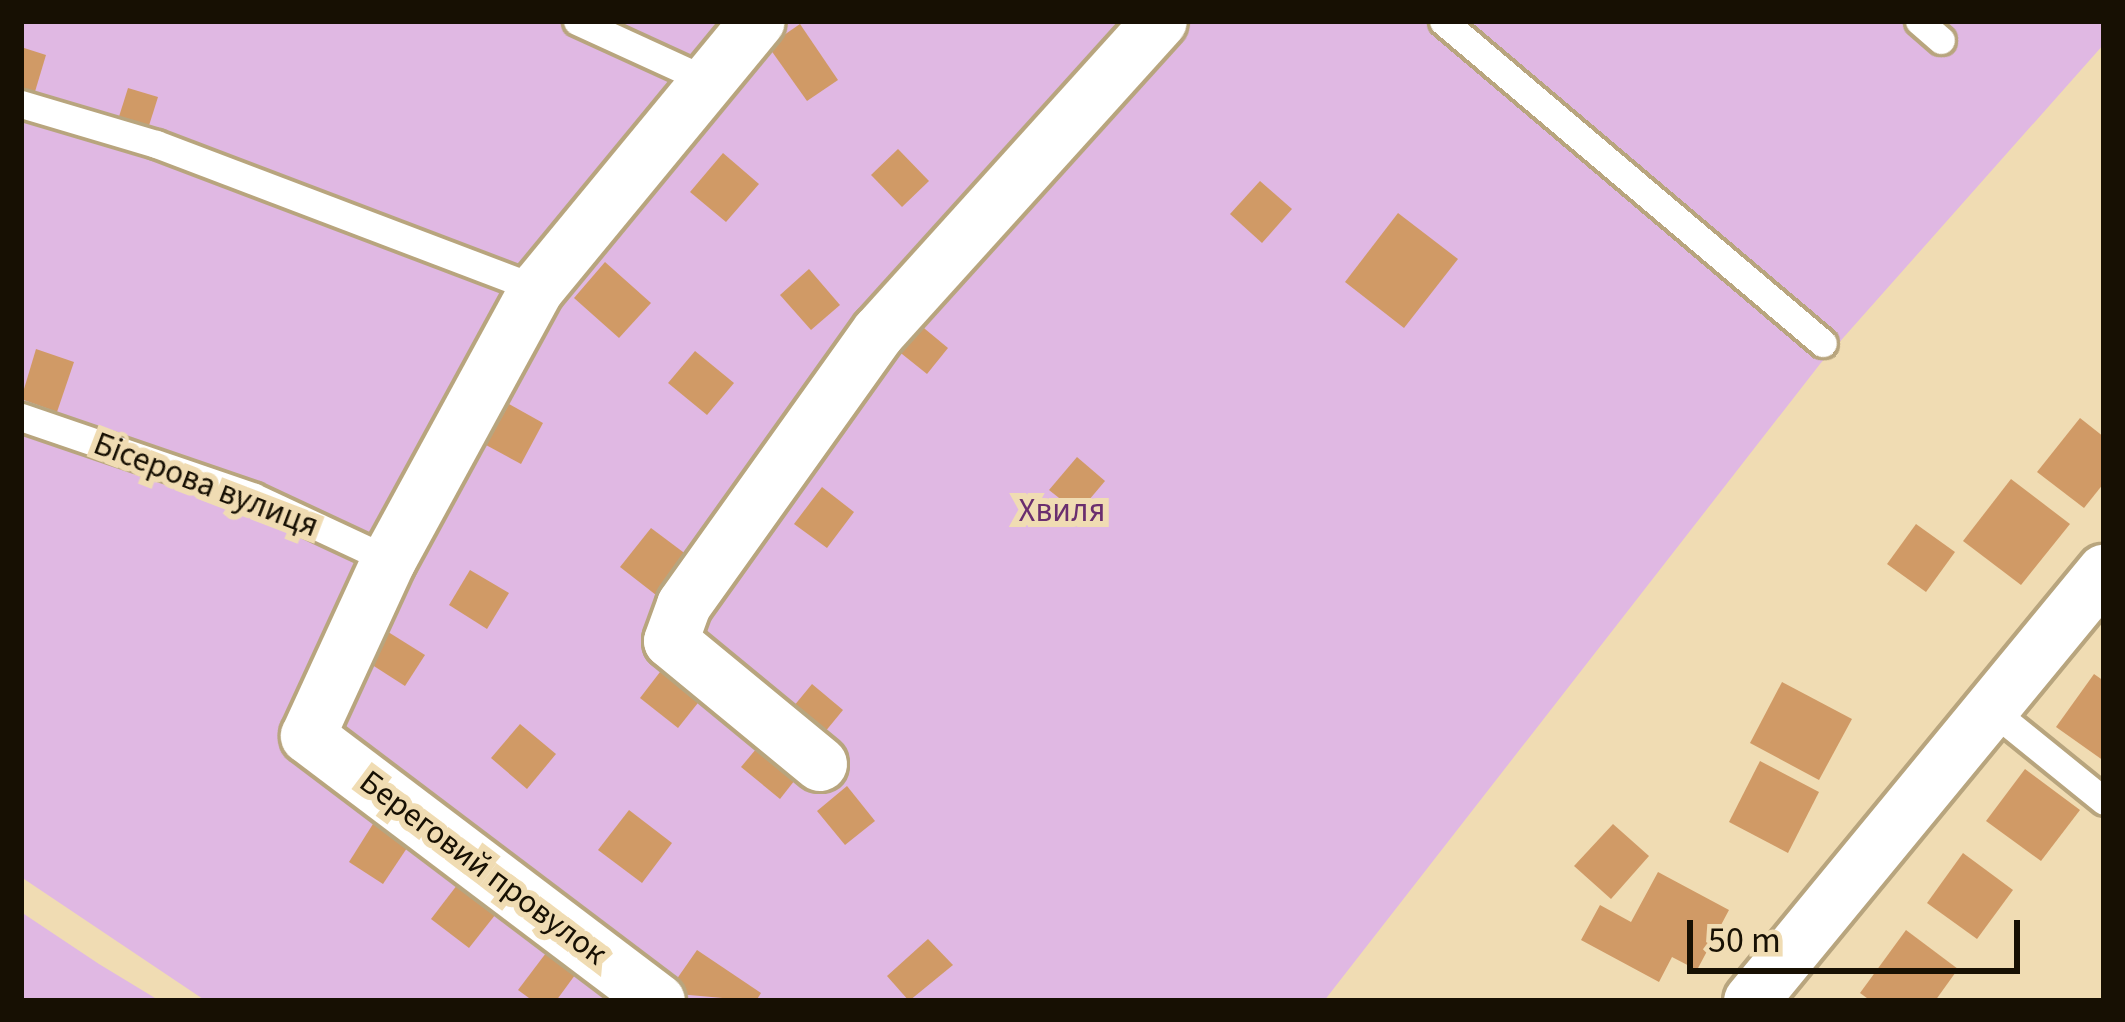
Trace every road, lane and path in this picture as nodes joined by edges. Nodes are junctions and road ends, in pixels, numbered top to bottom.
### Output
1 (578, 21) edge
2 (758, 21) edge
3 (1160, 21) edge
4 (1443, 21) edge
5 (706, 80) junction
6 (21, 104) edge
7 (537, 290) junction
8 (1823, 343) dead end
9 (21, 417) edge
10 (389, 560) junction
11 (2104, 572) edge
12 (1993, 711) junction
13 (820, 764) dead end
14 (2104, 801) edge
15 (658, 1001) edge
16 (1751, 1001) edge

1 - 5 lane
2 - 5 street
3 - 13 street
4 - 8 lane
5 - 7 street
6 - 7 lane
7 - 10 street
9 - 10 lane, Бісерова вулиця
10 - 15 street, Береговий провулок
11 - 12 street
12 - 14 lane
12 - 16 street

